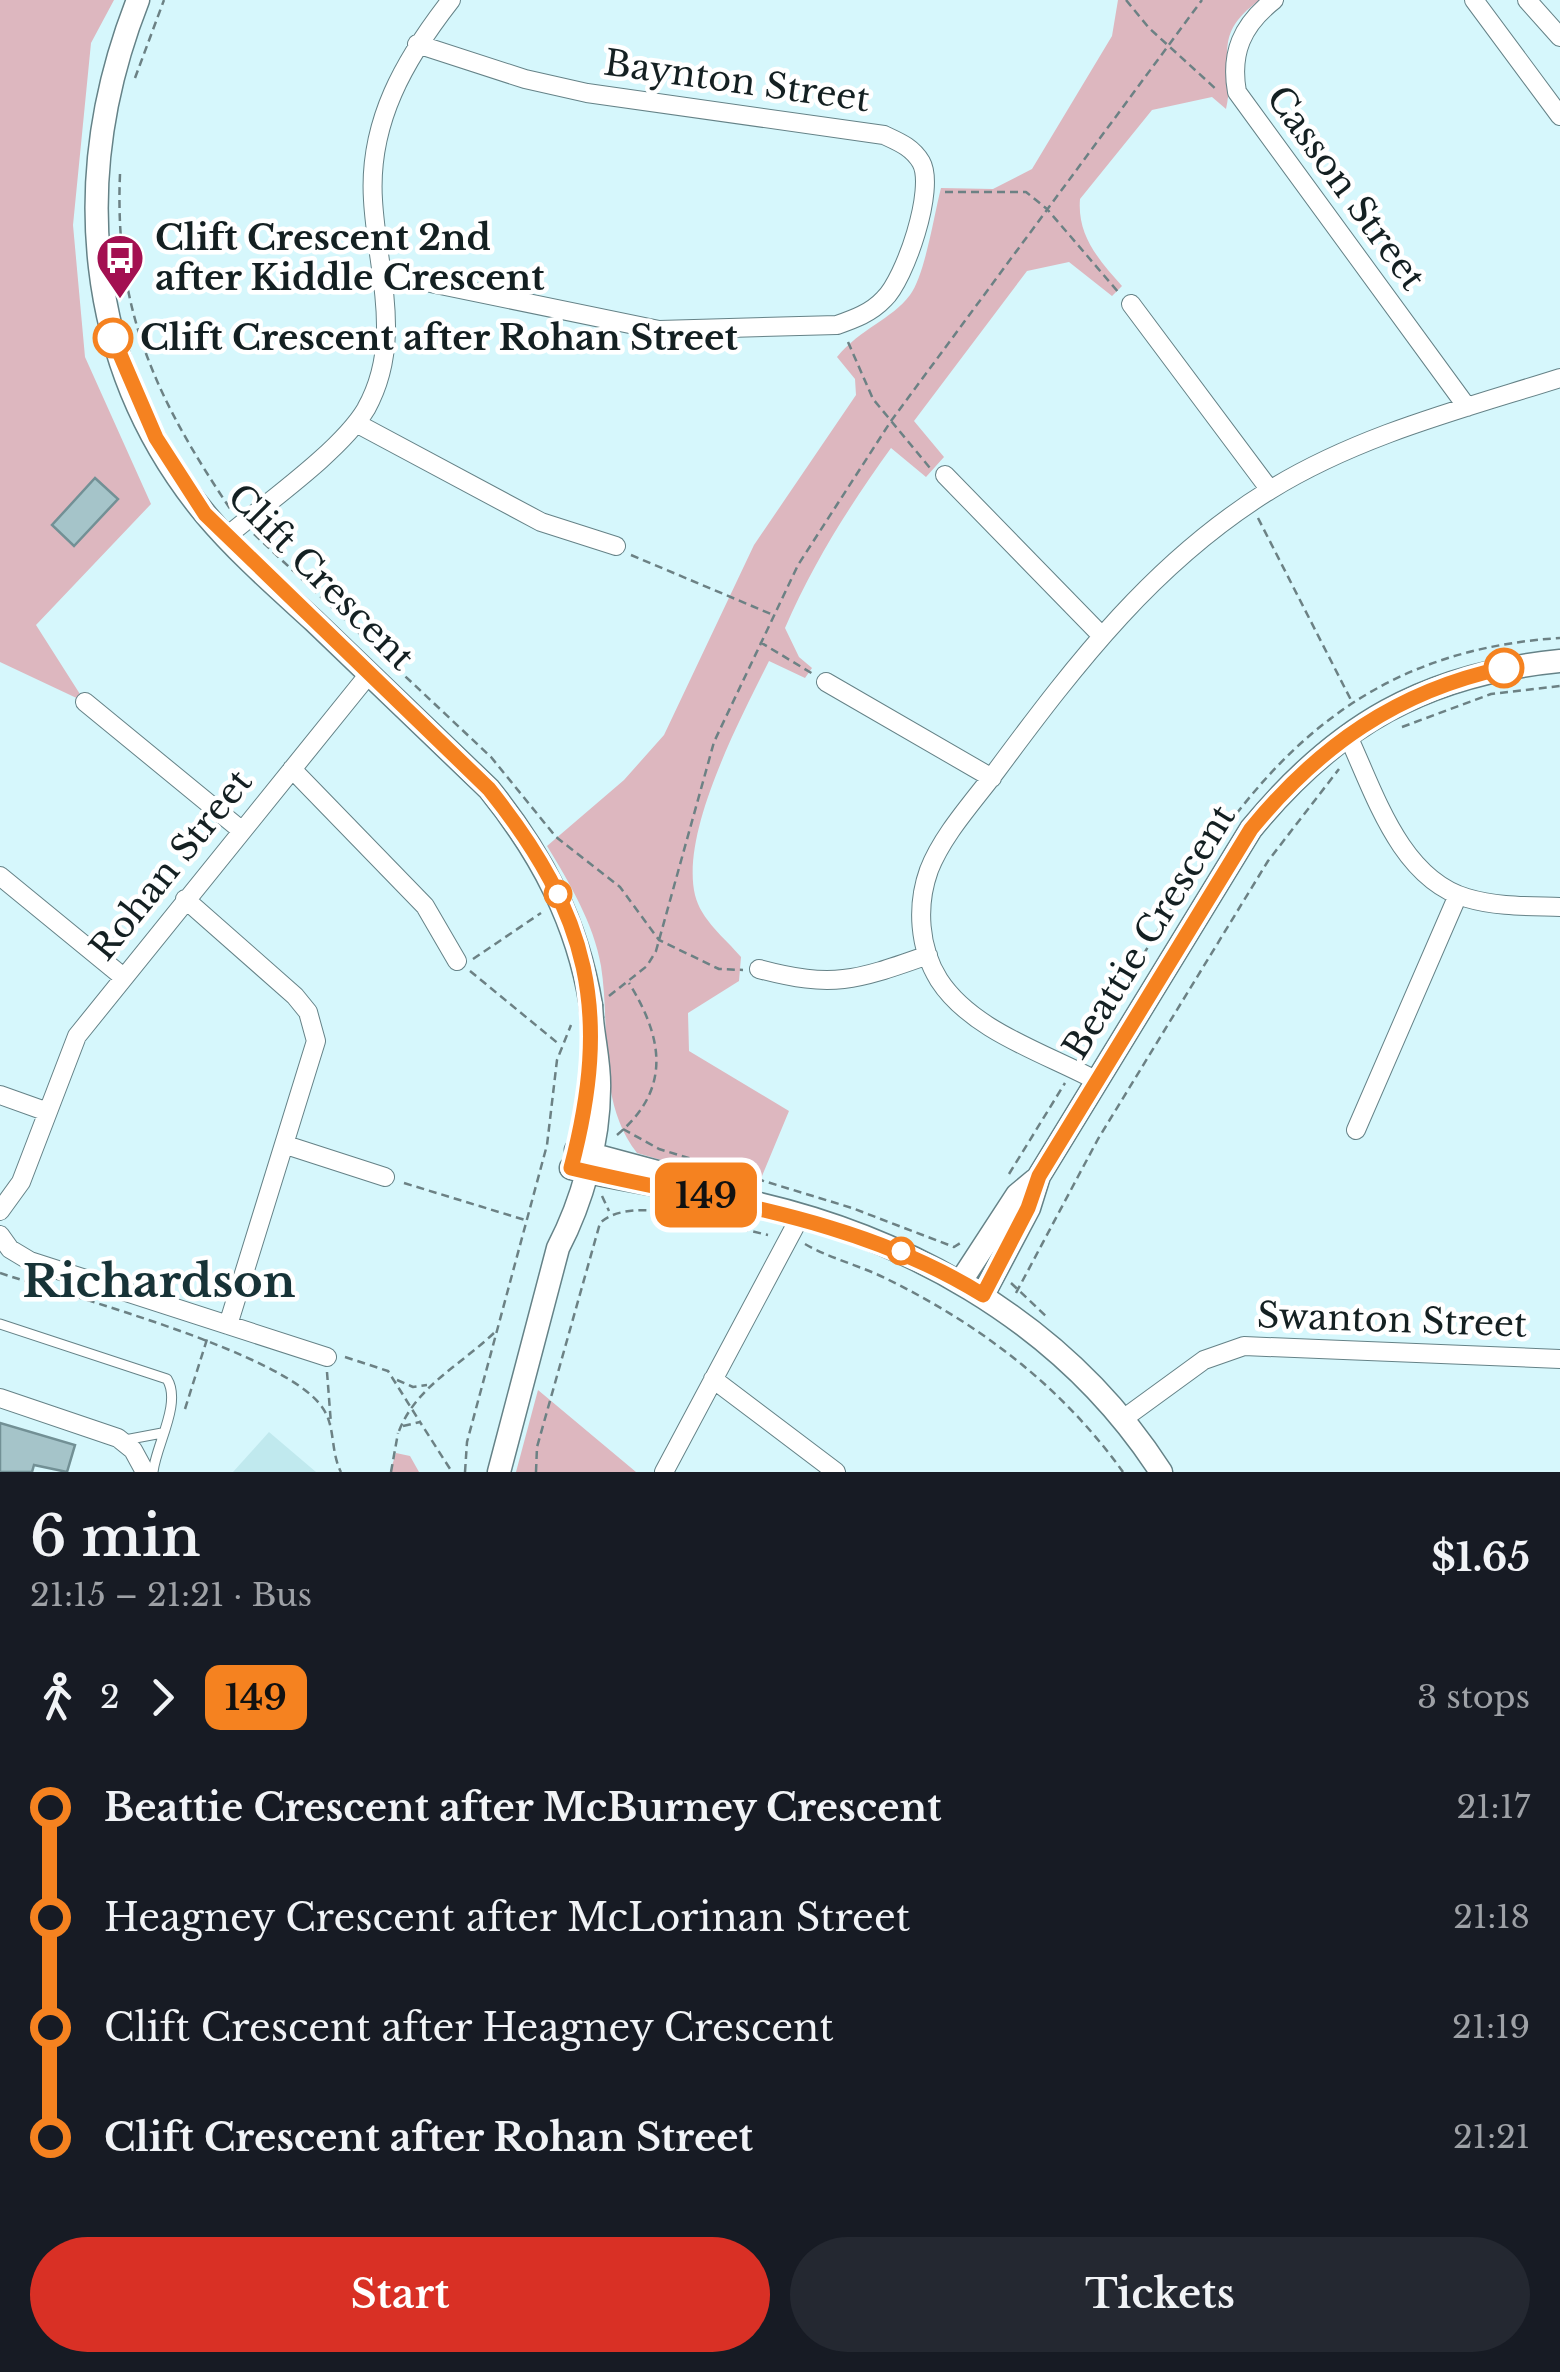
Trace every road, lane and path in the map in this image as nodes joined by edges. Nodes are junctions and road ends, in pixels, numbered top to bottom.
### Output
1 (138, 0) edge
2 (164, 0) edge
3 (452, 0) edge
4 (1126, 0) edge
5 (1202, 0) edge
6 (1274, 0) edge
7 (1527, 0) edge
8 (1478, 1) edge
9 (1560, 37) edge
10 (417, 44) junction
11 (1168, 46) junction
12 (1236, 84) junction
13 (131, 91) dead end
14 (1554, 94) edge
15 (1560, 116) edge
16 (120, 163) dead end
17 (926, 190) junction
18 (1047, 209) junction
19 (382, 273) junction
20 (1131, 304) joint
21 (837, 325) junction
22 (1560, 378) edge
23 (1467, 408) junction
24 (891, 421) junction
25 (356, 424) junction
26 (944, 475) joint
27 (1270, 490) junction
28 (1251, 503) junction
29 (244, 506) dead end
30 (256, 536) dead end
31 (226, 537) junction
32 (616, 546) joint
33 (772, 615) junction
34 (1100, 634) junction
35 (759, 641) junction
36 (1560, 662) edge
37 (369, 674) junction
38 (405, 675) junction
39 (826, 682) joint
40 (1560, 686) edge
41 (389, 694) junction
42 (85, 702) dead end
43 (1393, 731) dead end
44 (1355, 736) junction
45 (292, 768) junction
46 (992, 778) junction
47 (242, 830) junction
48 (556, 837) junction
49 (548, 842) dead end
50 (0, 876) edge
51 (1458, 895) junction
52 (185, 899) junction
53 (1560, 907) edge
54 (544, 910) dead end
55 (659, 940) junction
56 (928, 955) junction
57 (457, 961) junction
58 (760, 969) joint
59 (122, 976) junction
60 (628, 982) junction
61 (592, 1010) junction
62 (561, 1046) junction
63 (594, 1046) junction
64 (1082, 1056) dead end
65 (1076, 1058) dead end
66 (1097, 1081) junction
67 (0, 1095) edge
68 (1056, 1098) dead end
69 (45, 1111) junction
70 (597, 1118) junction
71 (623, 1129) junction
72 (1356, 1130) dead end
73 (617, 1134) dead end
74 (286, 1145) junction
75 (580, 1161) junction
76 (644, 1176) junction
77 (1039, 1176) junction
78 (385, 1177) joint
79 (1006, 1178) dead end
80 (600, 1192) junction
81 (576, 1208) junction
82 (0, 1211) edge
83 (610, 1214) junction
84 (800, 1217) junction
85 (527, 1220) junction
86 (0, 1235) edge
87 (765, 1235) dead end
88 (966, 1239) dead end
89 (804, 1243) dead end
90 (558, 1248) junction
91 (0, 1273) edge
92 (960, 1281) junction
93 (1020, 1288) dead end
94 (983, 1295) junction
95 (220, 1323) junction
96 (0, 1324) edge
97 (498, 1329) junction
98 (206, 1342) junction
99 (327, 1358) junction
100 (1560, 1359) edge
101 (396, 1379) junction
102 (713, 1379) junction
103 (433, 1382) junction
104 (0, 1398) edge
105 (412, 1403) junction
106 (185, 1408) dead end
107 (1123, 1419) junction
108 (420, 1422) junction
109 (331, 1426) junction
110 (399, 1431) junction
111 (162, 1433) junction
112 (121, 1440) junction
113 (340, 1471) edge
114 (145, 1472) edge
115 (153, 1472) edge
116 (391, 1472) edge
117 (452, 1472) edge
118 (465, 1472) edge
119 (499, 1472) edge
120 (536, 1472) edge
121 (664, 1472) edge
122 (836, 1472) edge
123 (1123, 1472) edge
124 (1161, 1472) edge

1 - 31 street, Clift Crescent
2 - 13 path
3 - 10 street
4 - 11 path
5 - 11 path
6 - 12 street, Casson Street
7 - 9 street
8 - 14 street
10 - 17 street, Baynton Street
10 - 19 street
11 - 12 path
11 - 18 path
12 - 23 street, Casson Street
14 - 15 street
16 - 29 path
17 - 18 path
17 - 21 street
18 - 20 path
18 - 24 path
19 - 21 street
19 - 25 street
20 - 27 street
21 - 24 path
22 - 23 street
23 - 27 street
24 - 26 path
24 - 33 path
25 - 31 street
25 - 32 street
26 - 34 street
27 - 28 street
28 - 34 street
28 - 44 path
30 - 38 path
31 - 37 street, Clift Crescent
32 - 33 path
33 - 35 path
34 - 46 street
35 - 39 path
35 - 55 path
36 - 44 street, Beattie Crescent
37 - 41 street, Clift Crescent
37 - 45 street, Rohan Street
38 - 41 path
38 - 48 path
39 - 46 street
40 - 43 path
41 - 61 street, Clift Crescent
42 - 47 street
44 - 51 street
44 - 66 street, Beattie Crescent
44 - 93 path
45 - 47 street, Rohan Street
45 - 57 street
46 - 56 street
47 - 52 street, Rohan Street
48 - 49 path
48 - 55 path
50 - 59 street
51 - 53 street
51 - 72 street
52 - 59 street, Rohan Street
52 - 74 street
54 - 57 path
55 - 58 path
55 - 60 path
56 - 58 street
56 - 66 street
57 - 62 path
59 - 69 street, Rohan Street
60 - 61 path
60 - 71 path
61 - 62 path
61 - 63 street, Clift Crescent
62 - 85 path
63 - 70 street, Clift Crescent
63 - 75 street, Clift Crescent
64 - 65 path
66 - 77 street, Beattie Crescent
67 - 69 street
68 - 79 path
69 - 82 street, Rohan Street
70 - 75 street, Clift Crescent
70 - 76 street
71 - 73 path
71 - 88 path
74 - 78 street
74 - 95 street
75 - 76 street
75 - 81 street, Clift Crescent
75 - 90 street, Clift Crescent
76 - 80 street
76 - 84 street
77 - 92 street, Beattie Crescent
77 - 94 street, Beattie Crescent
78 - 85 path
80 - 81 street
80 - 83 path
81 - 90 street, Clift Crescent
83 - 87 path
83 - 120 path
84 - 92 street
84 - 102 street
85 - 97 path
86 - 95 street
89 - 123 path
90 - 119 street, Clift Crescent
91 - 98 path
92 - 94 street
94 - 107 street
95 - 98 path
95 - 99 street
96 - 111 lane
97 - 103 path
97 - 118 path
98 - 106 path
98 - 109 path
99 - 101 path
99 - 109 path
100 - 107 street, Swanton Street
101 - 103 path
101 - 105 path
102 - 121 street
102 - 122 street
103 - 105 path
104 - 112 street
105 - 108 path
105 - 110 path
107 - 124 street
108 - 110 path
108 - 117 path
109 - 113 path
110 - 116 path
111 - 112 lane
111 - 115 lane
112 - 114 street

